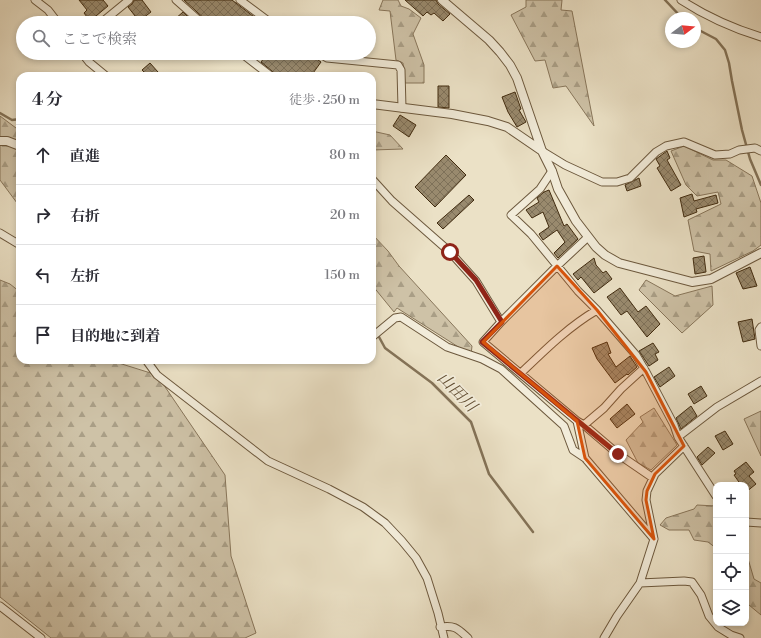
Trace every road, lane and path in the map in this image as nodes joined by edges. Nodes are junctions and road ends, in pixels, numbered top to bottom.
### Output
1 (35, 0) edge
2 (129, 0) edge
3 (176, 0) edge
4 (240, 0) edge
5 (442, 0) edge
6 (681, 0) edge
7 (53, 16) edge
8 (110, 16) edge
9 (194, 16) edge
10 (262, 16) edge
11 (761, 37) edge
12 (87, 60) edge
13 (250, 60) edge
14 (347, 60) edge
15 (101, 72) edge
16 (266, 72) edge
17 (376, 105) edge
18 (402, 108) junction
19 (0, 141) edge
20 (16, 144) edge
21 (542, 151) junction
22 (761, 151) edge
23 (552, 170) junction
24 (376, 183) edge
25 (0, 233) edge
26 (588, 237) junction
27 (16, 243) edge
28 (761, 253) edge
29 (557, 266) junction
30 (597, 310) junction
31 (502, 322) junction
32 (761, 327) edge
33 (376, 334) edge
34 (761, 346) edge
35 (149, 364) edge
36 (644, 368) junction
37 (520, 373) junction
38 (761, 381) edge
39 (577, 421) junction
40 (584, 425) junction
41 (678, 437) junction
42 (684, 446) junction
43 (584, 458) junction
44 (653, 478) junction
45 (713, 491) edge
46 (749, 522) edge
47 (761, 524) edge
48 (654, 539) junction
49 (640, 583) junction
50 (0, 606) edge
51 (440, 627) junction
52 (42, 638) edge
53 (444, 638) edge
54 (468, 638) edge
55 (604, 638) edge
56 (740, 638) edge

1 - 7 street
2 - 8 street
3 - 9 street
4 - 10 street
5 - 21 street
6 - 11 street
12 - 15 street
13 - 16 street
14 - 18 street
17 - 18 street
18 - 21 street
19 - 20 street
21 - 22 street
21 - 23 street
23 - 26 street
23 - 29 street
24 - 31 street
25 - 27 street
26 - 28 street
26 - 29 street
29 - 30 street
29 - 31 street
30 - 36 street
30 - 37 street
31 - 37 street
32 - 34 street
33 - 43 street
35 - 51 street
36 - 40 street
36 - 41 street
37 - 39 street
38 - 41 street
39 - 40 street
39 - 43 street
40 - 44 street
41 - 42 street
42 - 44 street
42 - 45 street
43 - 48 street
44 - 48 street
46 - 47 street
48 - 49 street
49 - 55 street
49 - 56 street
50 - 52 street
51 - 53 street
51 - 54 street

